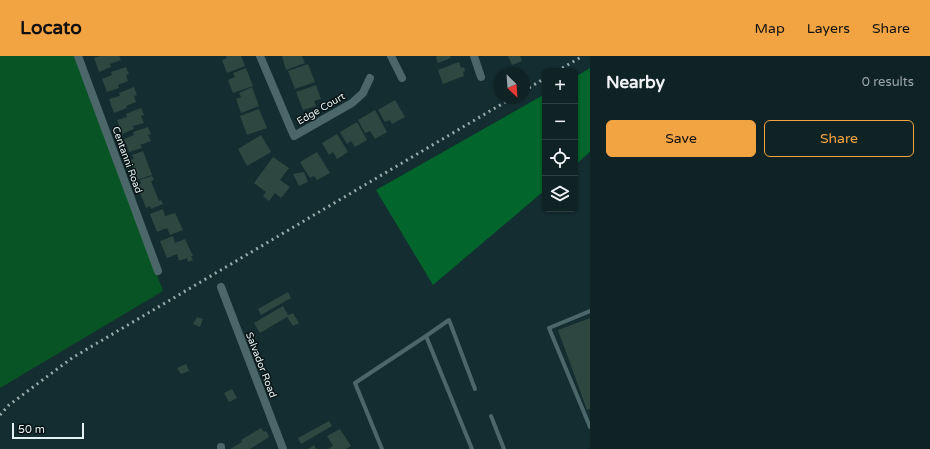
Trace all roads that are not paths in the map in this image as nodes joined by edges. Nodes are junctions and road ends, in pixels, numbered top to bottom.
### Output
1 (78, 56) edge
2 (260, 56) edge
3 (390, 56) edge
4 (474, 56) edge
5 (481, 77) dead end
6 (370, 78) dead end
7 (402, 78) dead end
8 (158, 271) dead end
9 (221, 287) dead end
10 (590, 311) edge
11 (426, 336) junction
12 (475, 389) dead end
13 (491, 416) dead end
14 (590, 427) edge
15 (283, 449) edge
16 (382, 449) edge
17 (472, 449) edge
18 (504, 449) edge

1 - 8 street, Centanni Road
2 - 6 street, Edge Court
3 - 7 street
4 - 5 street
9 - 15 street, Salvador Road
10 - 14 lane
11 - 12 lane
11 - 16 lane
11 - 17 lane
13 - 18 lane

